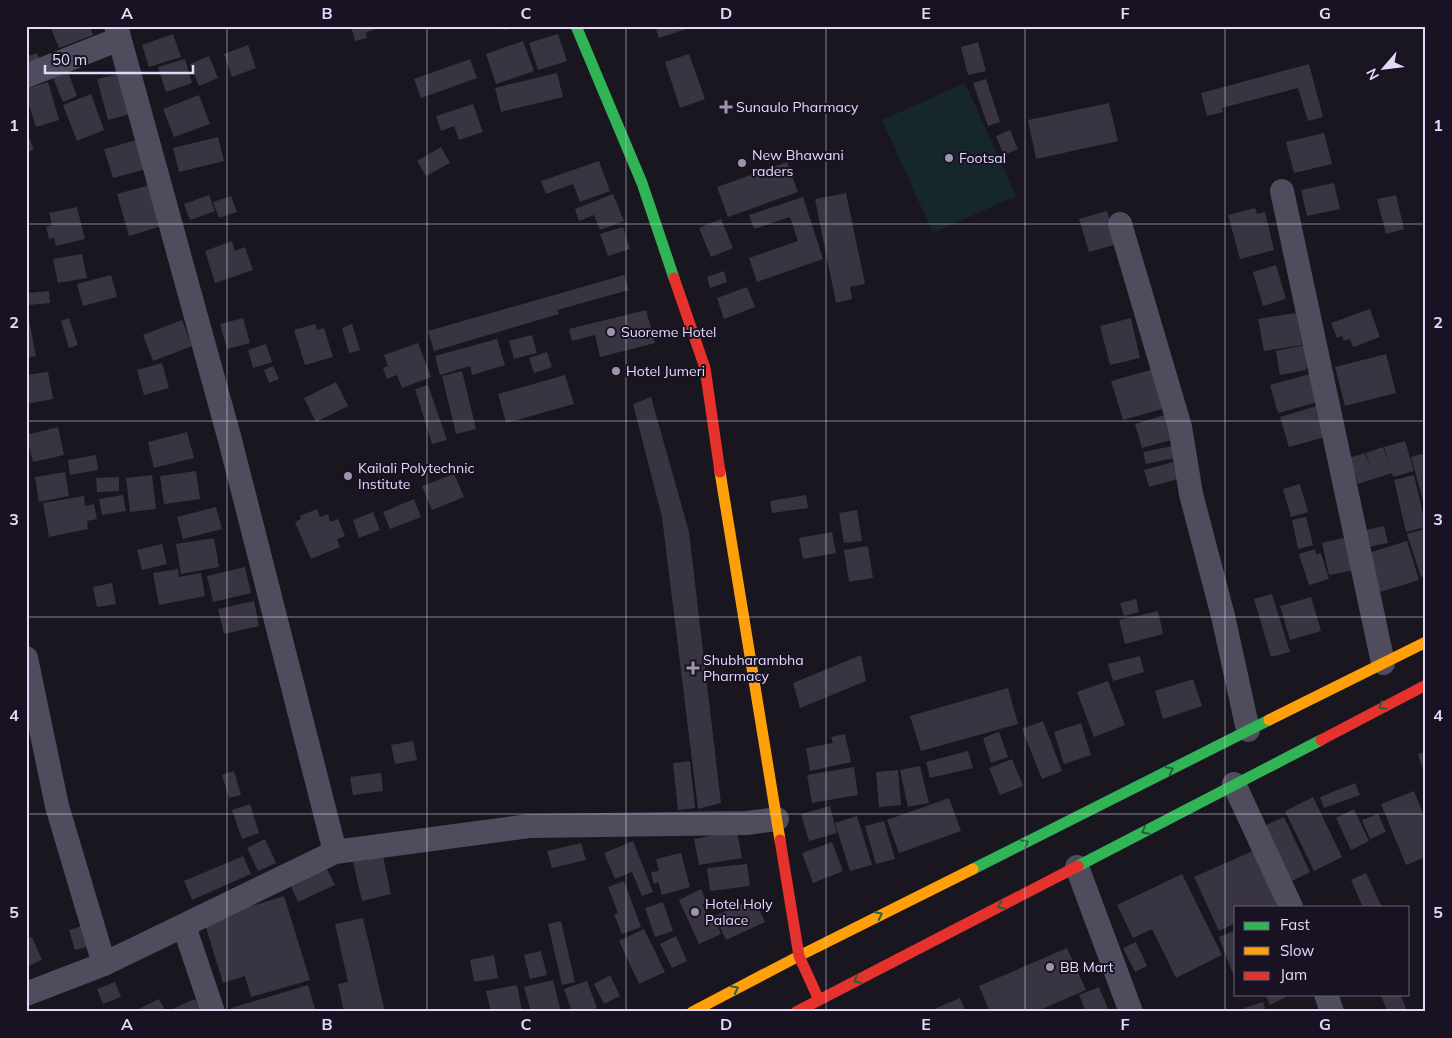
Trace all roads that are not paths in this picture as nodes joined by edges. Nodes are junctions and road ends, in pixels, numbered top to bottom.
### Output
1 (576, 26) edge
2 (118, 33) edge
3 (26, 76) edge
4 (1282, 191) dead end
5 (1120, 224) dead end
6 (1426, 642) edge
7 (26, 658) edge
8 (1383, 663) junction
9 (1426, 685) edge
10 (1248, 730) junction
11 (1234, 784) junction
12 (776, 819) junction
13 (335, 852) junction
14 (1077, 867) junction
15 (1291, 906) edge
16 (184, 926) junction
17 (799, 956) junction
18 (104, 964) junction
19 (26, 994) edge
20 (1327, 996) edge
21 (819, 1000) junction
22 (213, 1012) edge
23 (692, 1012) edge
24 (796, 1012) edge
25 (1131, 1012) edge
26 (1332, 1012) edge

1 - 12 main road
2 - 3 street
2 - 13 street
4 - 8 street
5 - 10 street
6 - 8 main road
7 - 18 street
8 - 10 main road
9 -> 11 main road
17 -> 10 main road
11 -> 14 main road
11 - 15 street
12 - 13 street
12 - 17 main road
13 - 16 street
14 -> 21 main road
14 - 25 street
16 - 18 street
16 - 22 street
17 - 21 main road
23 -> 17 main road
18 - 19 street
20 - 26 street
21 - 24 main road

